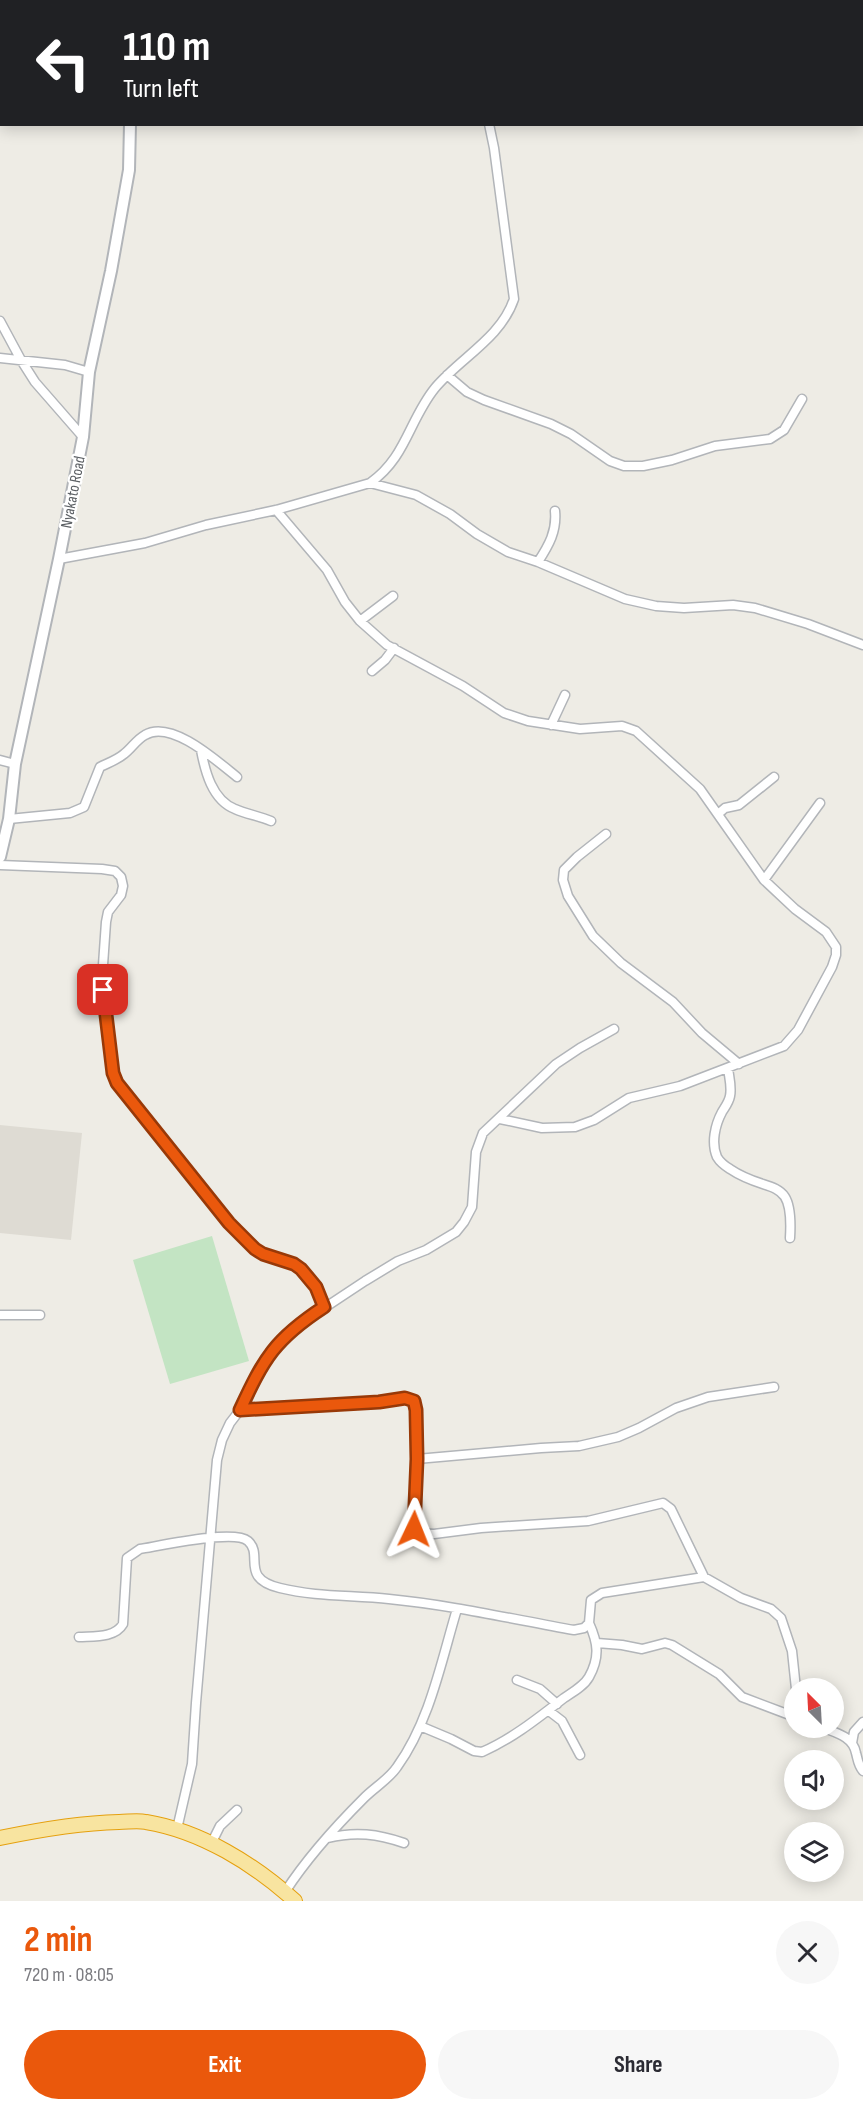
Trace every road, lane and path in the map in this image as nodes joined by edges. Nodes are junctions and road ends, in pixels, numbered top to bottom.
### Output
1 (130, 126) edge
2 (489, 126) edge
3 (0, 321) edge
4 (0, 358) edge
5 (21, 360) junction
6 (89, 372) junction
7 (447, 375) junction
8 (802, 399) dead end
9 (83, 437) junction
10 (370, 483) junction
11 (276, 510) junction
12 (555, 511) dead end
13 (59, 559) junction
14 (538, 562) junction
15 (393, 596) dead end
16 (360, 621) junction
17 (863, 645) edge
18 (394, 648) junction
19 (372, 671) dead end
20 (565, 695) dead end
21 (550, 725) junction
22 (201, 750) junction
23 (0, 760) edge
24 (15, 764) junction
25 (237, 777) dead end
26 (774, 777) dead end
27 (820, 803) dead end
28 (718, 814) junction
29 (9, 819) junction
30 (271, 821) dead end
31 (606, 834) dead end
32 (0, 857) edge
33 (0, 865) edge
34 (764, 880) junction
35 (614, 1029) dead end
36 (739, 1064) junction
37 (728, 1068) junction
38 (500, 1119) junction
39 (790, 1238) dead end
40 (324, 1307) junction
41 (40, 1315) dead end
42 (0, 1316) edge
43 (774, 1387) dead end
44 (240, 1410) junction
45 (417, 1459) junction
46 (209, 1537) junction
47 (704, 1577) junction
48 (457, 1610) junction
49 (590, 1623) junction
50 (79, 1637) dead end
51 (597, 1643) junction
52 (795, 1678) edge
53 (517, 1680) dead end
54 (557, 1704) junction
55 (549, 1711) junction
56 (784, 1713) edge
57 (863, 1722) edge
58 (420, 1726) junction
59 (844, 1737) edge
60 (852, 1743) junction
61 (580, 1755) dead end
62 (863, 1771) edge
63 (237, 1810) dead end
64 (177, 1830) junction
65 (0, 1838) edge
66 (327, 1838) junction
67 (404, 1843) dead end
68 (210, 1844) junction
69 (290, 1897) edge

1 - 6 street, Nyakato Road
2 - 7 street
3 - 5 street
4 - 5 street
5 - 6 street
5 - 9 street
6 - 9 street, Nyakato Road
7 - 8 street
7 - 10 street
9 - 13 street, Nyakato Road
10 - 11 street
10 - 14 street
11 - 13 street
11 - 16 street
12 - 14 street
13 - 24 street, Nyakato Road
14 - 17 street
15 - 16 street
16 - 18 street
18 - 19 street
18 - 21 street
20 - 21 street
21 - 28 street
22 - 25 street
22 - 29 street
22 - 30 street
23 - 24 street
24 - 29 street, Nyakato Road
26 - 28 street
27 - 34 street
28 - 34 street
29 - 32 street, Nyakato Road
31 - 36 street
33 - 40 street
34 - 36 street
35 - 38 street
36 - 37 street
37 - 38 street
37 - 39 street
38 - 40 street
40 - 44 street
41 - 42 street
43 - 45 street
44 - 45 street
44 - 46 street
45 - 47 street
46 - 48 street
46 - 50 street
46 - 64 street
47 - 49 street
47 - 52 street
48 - 49 street
48 - 58 street
49 - 51 street
51 - 54 street
51 - 56 street
53 - 54 street
54 - 55 street
55 - 58 street
55 - 61 street
57 - 60 street
58 - 66 street
59 - 60 street
60 - 62 street
63 - 68 street
64 - 65 highway
64 - 68 highway
66 - 67 street
66 - 69 street
68 - 69 highway

